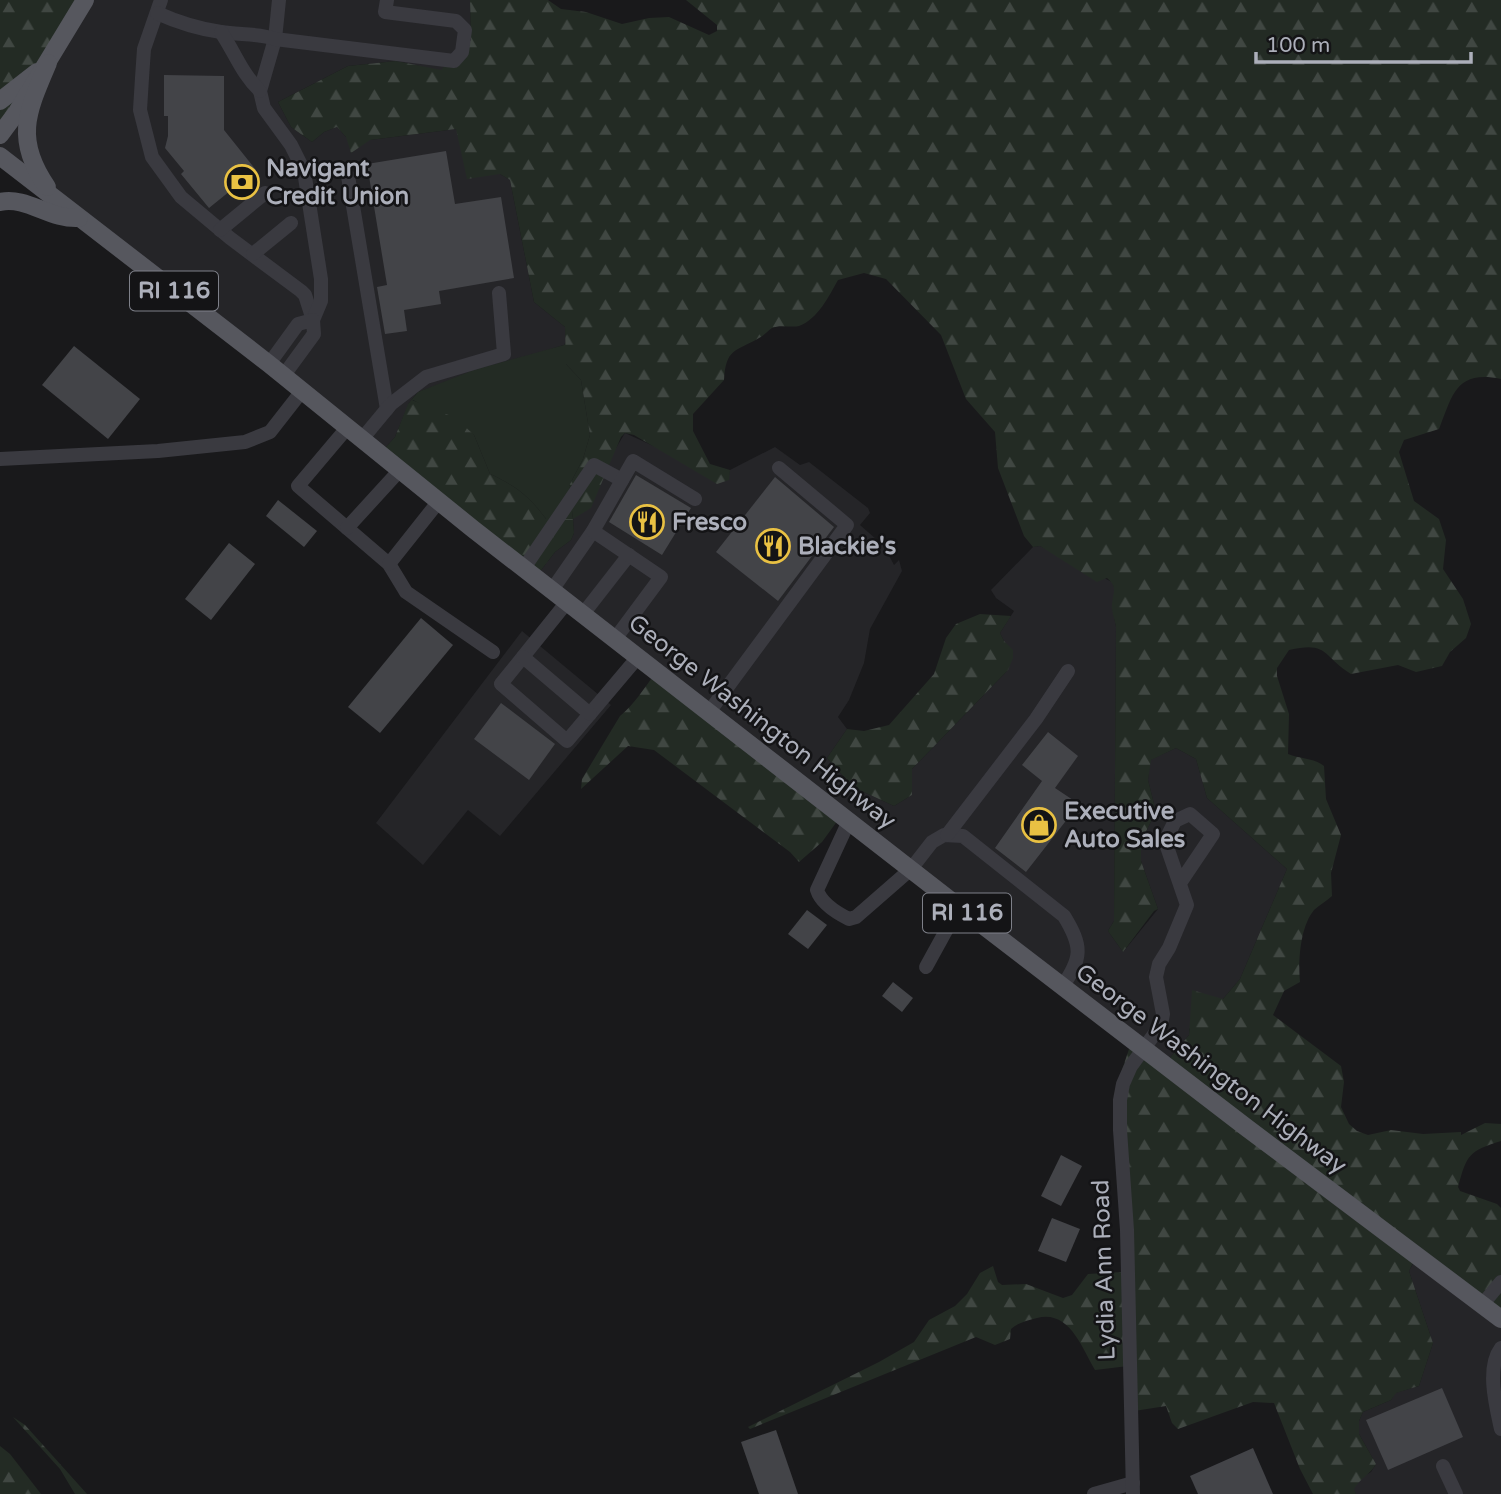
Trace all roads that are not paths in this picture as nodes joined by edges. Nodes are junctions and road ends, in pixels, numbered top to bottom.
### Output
1 (85, 0) edge
2 (279, 0) edge
3 (387, 0) edge
4 (159, 7) edge
5 (221, 32) junction
6 (275, 39) junction
7 (48, 63) junction
8 (260, 91) junction
9 (0, 101) edge
10 (0, 135) edge
11 (0, 156) edge
12 (348, 176) dead end
13 (265, 194) dead end
14 (0, 202) edge
15 (79, 218) junction
16 (291, 223) dead end
17 (220, 230) junction
18 (253, 254) junction
19 (499, 293) dead end
20 (313, 320) junction
21 (276, 369) junction
22 (302, 391) junction
23 (387, 409) junction
24 (347, 428) junction
25 (362, 439) junction
26 (0, 459) edge
27 (779, 468) dead end
28 (400, 470) junction
29 (622, 480) junction
30 (695, 499) dead end
31 (439, 501) junction
32 (347, 528) junction
33 (593, 531) junction
34 (629, 555) junction
35 (388, 564) junction
36 (524, 568) junction
37 (552, 590) junction
38 (568, 602) junction
39 (583, 614) junction
40 (615, 639) junction
41 (492, 652) dead end
42 (523, 657) junction
43 (638, 657) junction
44 (1068, 671) dead end
45 (709, 712) junction
46 (590, 714) junction
47 (849, 821) junction
48 (947, 835) junction
49 (911, 869) junction
50 (1180, 883) dead end
51 (959, 907) junction
52 (926, 967) dead end
53 (1062, 987) junction
54 (1144, 1050) junction
55 (1501, 1282) edge
56 (1482, 1305) junction
57 (1501, 1319) edge
58 (1501, 1348) edge
59 (1501, 1429) edge
60 (1443, 1465) dead end
61 (1133, 1488) edge
62 (1094, 1494) edge
63 (1455, 1494) edge

1 - 7 main road
2 - 6 street
3 - 6 street
4 - 5 street
4 - 17 street
5 - 6 street
5 - 8 street
6 - 8 street
7 - 9 main road
7 - 10 main road
7 - 15 main road
8 - 20 street
11 - 15 main road, George Washington Highway / RI 116
12 - 23 street
13 - 17 street
14 - 15 main road
15 - 21 main road, George Washington Highway / RI 116
16 - 18 street
17 - 18 street
18 - 20 street
19 - 23 street
20 - 21 street
21 - 22 main road, George Washington Highway / RI 116
22 - 24 main road, George Washington Highway / RI 116
22 - 26 street
23 - 25 street
24 - 25 main road, George Washington Highway / RI 116
24 - 32 street
25 - 28 main road, George Washington Highway / RI 116
27 - 45 street
28 - 31 main road, George Washington Highway / RI 116
28 - 32 street
29 - 30 street
29 - 33 street
29 - 36 street
31 - 35 street
31 - 36 main road, George Washington Highway / RI 116
32 - 35 street
33 - 34 street
33 - 37 street
34 - 39 street
34 - 40 street
35 - 41 street
36 - 37 main road, George Washington Highway / RI 116
37 - 38 main road, George Washington Highway / RI 116
38 - 39 main road, George Washington Highway / RI 116
38 - 42 street
39 - 40 main road, George Washington Highway / RI 116
40 - 43 main road, George Washington Highway / RI 116
42 - 46 street
42 - 46 street
43 - 45 main road, George Washington Highway / RI 116
43 - 46 street
44 - 48 street
45 - 47 main road, George Washington Highway / RI 116
47 - 49 main road, George Washington Highway / RI 116
47 - 49 street
48 - 49 street
48 - 53 street
49 - 51 main road, George Washington Highway / RI 116
50 - 54 street, Lydia Ann Road
51 - 52 street
51 - 53 main road, George Washington Highway / RI 116
53 - 54 main road, George Washington Highway / RI 116
54 - 56 main road, George Washington Highway / RI 116
54 - 61 street, Lydia Ann Road
55 - 56 street
56 - 57 main road, George Washington Highway / RI 116
58 - 59 street
60 - 63 street
61 - 62 street

